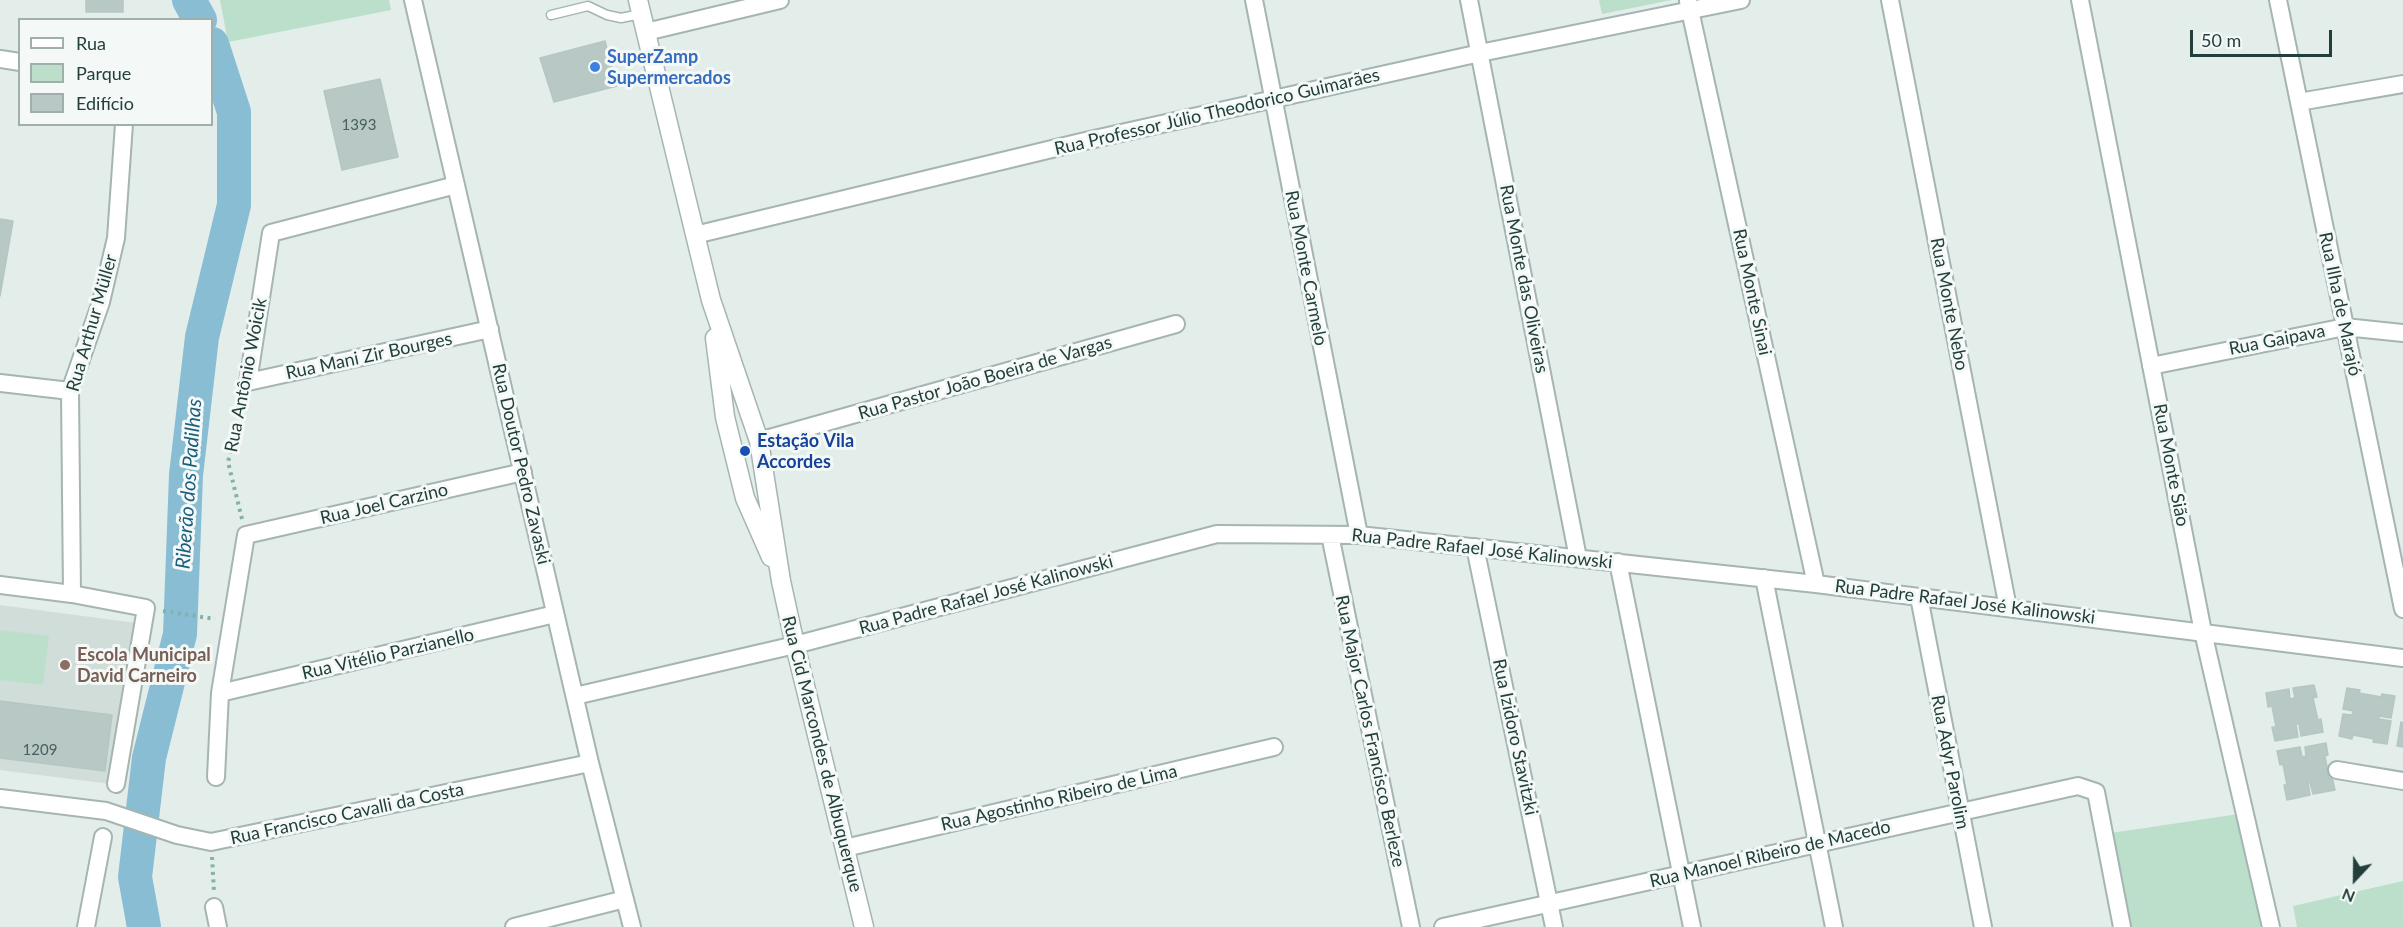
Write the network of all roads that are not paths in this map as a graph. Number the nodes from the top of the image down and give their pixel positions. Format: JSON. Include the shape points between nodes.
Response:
{"nodes":[{"id":1,"x":414,"y":0,"type":"edge"},
{"id":2,"x":780,"y":0,"type":"edge"},
{"id":3,"x":1254,"y":0,"type":"edge"},
{"id":4,"x":1469,"y":0,"type":"edge"},
{"id":5,"x":1741,"y":0,"type":"edge"},
{"id":6,"x":1890,"y":0,"type":"edge"},
{"id":7,"x":2080,"y":0,"type":"edge"},
{"id":8,"x":2278,"y":0,"type":"edge"},
{"id":9,"x":1689,"y":5,"type":"edge"},
{"id":10,"x":640,"y":7,"type":"edge"},
{"id":11,"x":551,"y":15,"type":"dead end"},
{"id":12,"x":646,"y":32,"type":"junction"},
{"id":13,"x":1480,"y":53,"type":"junction"},
{"id":14,"x":0,"y":59,"type":"edge"},
{"id":15,"x":18,"y":62,"type":"edge"},
{"id":16,"x":2403,"y":84,"type":"edge"},
{"id":17,"x":1273,"y":100,"type":"junction"},
{"id":18,"x":2299,"y":102,"type":"junction"},
{"id":19,"x":124,"y":126,"type":"edge"},
{"id":20,"x":456,"y":185,"type":"junction"},
{"id":21,"x":695,"y":235,"type":"junction"},
{"id":22,"x":711,"y":300,"type":"junction"},
{"id":23,"x":1176,"y":324,"type":"dead end"},
{"id":24,"x":2345,"y":327,"type":"junction"},
{"id":25,"x":490,"y":329,"type":"junction"},
{"id":26,"x":2403,"y":333,"type":"edge"},
{"id":27,"x":2151,"y":366,"type":"junction"},
{"id":28,"x":248,"y":382,"type":"joint"},
{"id":29,"x":0,"y":383,"type":"edge"},
{"id":30,"x":70,"y":392,"type":"junction"},
{"id":31,"x":759,"y":441,"type":"junction"},
{"id":32,"x":523,"y":472,"type":"junction"},
{"id":33,"x":1330,"y":535,"type":"junction"},
{"id":34,"x":1359,"y":535,"type":"junction"},
{"id":35,"x":1475,"y":547,"type":"junction"},
{"id":36,"x":1578,"y":558,"type":"junction"},
{"id":37,"x":1618,"y":562,"type":"junction"},
{"id":38,"x":1764,"y":578,"type":"junction"},
{"id":39,"x":781,"y":581,"type":"junction"},
{"id":40,"x":1816,"y":584,"type":"junction"},
{"id":41,"x":0,"y":585,"type":"edge"},
{"id":42,"x":72,"y":594,"type":"junction"},
{"id":43,"x":1919,"y":597,"type":"junction"},
{"id":44,"x":2008,"y":608,"type":"junction"},
{"id":45,"x":2403,"y":609,"type":"edge"},
{"id":46,"x":555,"y":614,"type":"junction"},
{"id":47,"x":2203,"y":632,"type":"junction"},
{"id":48,"x":795,"y":645,"type":"junction"},
{"id":49,"x":2403,"y":658,"type":"edge"},
{"id":50,"x":220,"y":693,"type":"junction"},
{"id":51,"x":575,"y":696,"type":"junction"},
{"id":52,"x":1274,"y":747,"type":"dead end"},
{"id":53,"x":590,"y":763,"type":"junction"},
{"id":54,"x":2337,"y":770,"type":"dead end"},
{"id":55,"x":216,"y":777,"type":"dead end"},
{"id":56,"x":2403,"y":781,"type":"edge"},
{"id":57,"x":116,"y":784,"type":"dead end"},
{"id":58,"x":0,"y":798,"type":"edge"},
{"id":59,"x":1959,"y":812,"type":"junction"},
{"id":60,"x":103,"y":837,"type":"dead end"},
{"id":61,"x":1817,"y":844,"type":"junction"},
{"id":62,"x":845,"y":848,"type":"junction"},
{"id":63,"x":1682,"y":874,"type":"junction"},
{"id":64,"x":625,"y":899,"type":"junction"},
{"id":65,"x":1550,"y":903,"type":"junction"},
{"id":66,"x":214,"y":907,"type":"road end"},
{"id":67,"x":86,"y":927,"type":"edge"},
{"id":68,"x":218,"y":927,"type":"edge"},
{"id":69,"x":514,"y":927,"type":"edge"},
{"id":70,"x":632,"y":927,"type":"edge"},
{"id":71,"x":864,"y":927,"type":"edge"},
{"id":72,"x":1411,"y":927,"type":"edge"},
{"id":73,"x":1443,"y":927,"type":"edge"},
{"id":74,"x":1554,"y":927,"type":"edge"},
{"id":75,"x":1692,"y":927,"type":"edge"},
{"id":76,"x":1834,"y":927,"type":"edge"},
{"id":77,"x":1983,"y":927,"type":"edge"},
{"id":78,"x":2122,"y":927,"type":"edge"},
{"id":79,"x":2271,"y":927,"type":"edge"}],
"edges":[{"from":1,"to":20,"type":"street","name":"Rua Doutor Pedro Zavaski"},
{"from":2,"to":12,"type":"street"},
{"from":3,"to":17,"type":"street","name":"Rua Monte Carmelo"},
{"from":4,"to":13,"type":"street","name":"Rua Monte das Oliveiras"},
{"from":5,"to":9,"type":"street","name":"Rua Professor Júlio Theodorico Guimarães"},
{"from":6,"to":44,"type":"street","name":"Rua Monte Nebo"},
{"from":7,"to":27,"type":"street","name":"Rua Monte Sião"},
{"from":8,"to":18,"type":"street","name":"Rua Ilha de Marajó"},
{"from":9,"to":13,"type":"street","name":"Rua Professor Júlio Theodorico Guimarães"},
{"from":9,"to":40,"type":"street","name":"Rua Monte Sinai"},
{"from":10,"to":11,"type":"lane","via":[[621,18],[588,6]]},
{"from":10,"to":12,"type":"street","name":"Rua Cid Marcondes de Albuquerque"},
{"from":12,"to":21,"type":"street","name":"Rua Cid Marcondes de Albuquerque"},
{"from":13,"to":17,"type":"street","name":"Rua Professor Júlio Theodorico Guimarães"},
{"from":13,"to":36,"type":"street","name":"Rua Monte das Oliveiras"},
{"from":14,"to":15,"type":"street"},
{"from":16,"to":18,"type":"street"},
{"from":17,"to":21,"type":"street","name":"Rua Professor Júlio Theodorico Guimarães"},
{"from":17,"to":34,"type":"street","name":"Rua Monte Carmelo"},
{"from":18,"to":24,"type":"street","name":"Rua Ilha de Marajó"},
{"from":19,"to":30,"type":"street","name":"Rua Arthur Müller","via":[[116,238],[101,302]]},
{"from":20,"to":25,"type":"street","name":"Rua Doutor Pedro Zavaski"},
{"from":20,"to":28,"type":"street","name":"Rua Antônio Woicik","via":[[271,233]]},
{"from":21,"to":22,"type":"street","name":"Rua Cid Marcondes de Albuquerque"},
{"from":22,"to":31,"type":"street","name":"Rua Cid Marcondes de Albuquerque"},
{"from":22,"to":39,"type":"street","name":"Rua Cid Marcondes de Albuquerque","via":[[725,417],[745,498]]},
{"from":23,"to":31,"type":"street","name":"Rua Pastor João Boeira de Vargas"},
{"from":24,"to":26,"type":"street","name":"Rua Gaipava"},
{"from":24,"to":27,"type":"street","name":"Rua Gaipava"},
{"from":24,"to":45,"type":"street","name":"Rua Ilha de Marajó"},
{"from":25,"to":28,"type":"street","name":"Rua Mani Zir Bourges"},
{"from":25,"to":32,"type":"street","name":"Rua Doutor Pedro Zavaski"},
{"from":27,"to":47,"type":"street","name":"Rua Monte Sião"},
{"from":29,"to":30,"type":"street"},
{"from":30,"to":42,"type":"street","name":"Rua Arthur Müller"},
{"from":31,"to":39,"type":"street","name":"Rua Cid Marcondes de Albuquerque"},
{"from":32,"to":46,"type":"street","name":"Rua Doutor Pedro Zavaski"},
{"from":32,"to":50,"type":"street","name":"Rua Joel Carzino","via":[[246,535]]},
{"from":33,"to":34,"type":"street","name":"Rua Padre Rafael José Kalinowski"},
{"from":33,"to":48,"type":"street","name":"Rua Padre Rafael José Kalinowski","via":[[1217,534]]},
{"from":33,"to":72,"type":"street","name":"Rua Major Carlos Francisco Berleze"},
{"from":34,"to":35,"type":"street","name":"Rua Padre Rafael José Kalinowski"},
{"from":35,"to":36,"type":"street","name":"Rua Padre Rafael José Kalinowski"},
{"from":35,"to":65,"type":"street","name":"Rua Izidoro Stavitzki"},
{"from":36,"to":37,"type":"street","name":"Rua Padre Rafael José Kalinowski"},
{"from":37,"to":38,"type":"street","name":"Rua Padre Rafael José Kalinowski"},
{"from":37,"to":63,"type":"street"},
{"from":38,"to":40,"type":"street","name":"Rua Padre Rafael José Kalinowski"},
{"from":38,"to":61,"type":"street"},
{"from":39,"to":48,"type":"street","name":"Rua Cid Marcondes de Albuquerque"},
{"from":40,"to":43,"type":"street","name":"Rua Padre Rafael José Kalinowski"},
{"from":41,"to":42,"type":"street"},
{"from":42,"to":57,"type":"street","via":[[152,610]]},
{"from":43,"to":44,"type":"street","name":"Rua Padre Rafael José Kalinowski"},
{"from":43,"to":59,"type":"street","name":"Rua Adyr Parolim"},
{"from":44,"to":47,"type":"street","name":"Rua Padre Rafael José Kalinowski"},
{"from":46,"to":50,"type":"street","name":"Rua Vitélio Parzianello"},
{"from":46,"to":51,"type":"street","name":"Rua Doutor Pedro Zavaski"},
{"from":47,"to":49,"type":"street","name":"Rua Padre Rafael José Kalinowski"},
{"from":47,"to":79,"type":"street","name":"Rua Monte Sião"},
{"from":48,"to":51,"type":"street","name":"Rua Padre Rafael José Kalinowski"},
{"from":48,"to":62,"type":"street","name":"Rua Cid Marcondes de Albuquerque"},
{"from":50,"to":55,"type":"street"},
{"from":51,"to":53,"type":"street","name":"Rua Doutor Pedro Zavaski"},
{"from":52,"to":62,"type":"street","name":"Rua Agostinho Ribeiro de Lima"},
{"from":53,"to":58,"type":"street","name":"Rua Francisco Cavalli da Costa","via":[[211,842],[110,813]]},
{"from":53,"to":64,"type":"street","name":"Rua Doutor Pedro Zavaski"},
{"from":54,"to":56,"type":"street"},
{"from":59,"to":61,"type":"street","name":"Rua Manoel Ribeiro de Macedo"},
{"from":59,"to":77,"type":"street","name":"Rua Adyr Parolim"},
{"from":59,"to":78,"type":"street","name":"Rua Manoel Ribeiro de Macedo","via":[[2078,786],[2096,792]]},
{"from":60,"to":67,"type":"street"},
{"from":61,"to":63,"type":"street","name":"Rua Manoel Ribeiro de Macedo"},
{"from":61,"to":76,"type":"street"},
{"from":62,"to":71,"type":"street","name":"Rua Cid Marcondes de Albuquerque"},
{"from":63,"to":65,"type":"street","name":"Rua Manoel Ribeiro de Macedo"},
{"from":63,"to":75,"type":"street"},
{"from":64,"to":69,"type":"street"},
{"from":64,"to":70,"type":"street","name":"Rua Doutor Pedro Zavaski"},
{"from":65,"to":73,"type":"street","name":"Rua Manoel Ribeiro de Macedo"},
{"from":65,"to":74,"type":"street","name":"Rua Izidoro Stavitzki"},
{"from":66,"to":68,"type":"street"}]}
